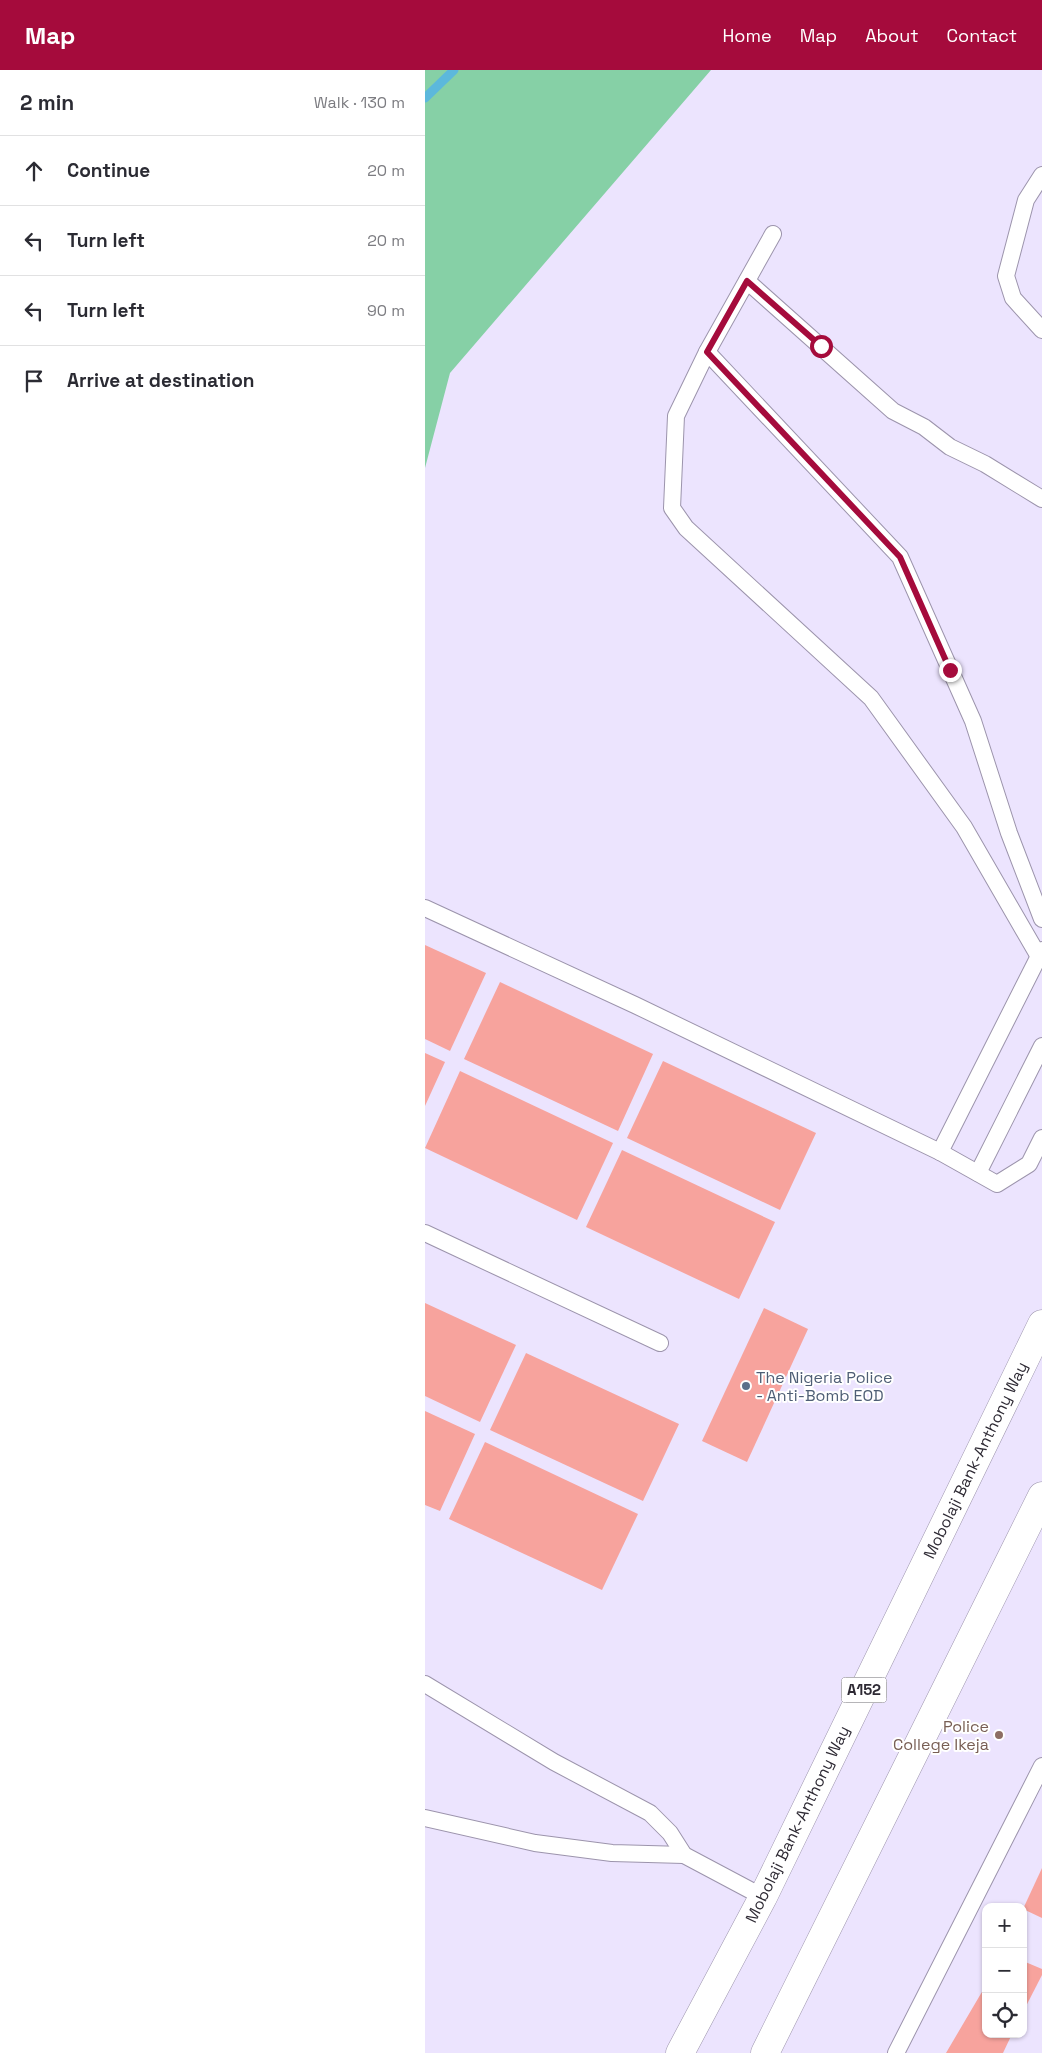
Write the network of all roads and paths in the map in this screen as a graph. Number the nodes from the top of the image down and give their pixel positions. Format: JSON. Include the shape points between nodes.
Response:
{"nodes":[{"id":1,"x":1042,"y":174,"type":"edge"},
{"id":2,"x":773,"y":234,"type":"dead end"},
{"id":3,"x":747,"y":281,"type":"junction"},
{"id":4,"x":1042,"y":330,"type":"edge"},
{"id":5,"x":707,"y":352,"type":"junction"},
{"id":6,"x":1042,"y":499,"type":"edge"},
{"id":7,"x":425,"y":908,"type":"edge"},
{"id":8,"x":1042,"y":919,"type":"edge"},
{"id":9,"x":1040,"y":952,"type":"edge"},
{"id":10,"x":1042,"y":1046,"type":"edge"},
{"id":11,"x":1042,"y":1138,"type":"edge"},
{"id":12,"x":940,"y":1152,"type":"junction"},
{"id":13,"x":978,"y":1174,"type":"junction"},
{"id":14,"x":425,"y":1233,"type":"edge"},
{"id":15,"x":1042,"y":1324,"type":"edge"},
{"id":16,"x":660,"y":1343,"type":"dead end"},
{"id":17,"x":1042,"y":1496,"type":"edge"},
{"id":18,"x":425,"y":1684,"type":"edge"},
{"id":19,"x":1042,"y":1766,"type":"edge"},
{"id":20,"x":425,"y":1818,"type":"edge"},
{"id":21,"x":684,"y":1855,"type":"junction"},
{"id":22,"x":763,"y":1897,"type":"junction"},
{"id":23,"x":680,"y":2053,"type":"edge"},
{"id":24,"x":765,"y":2053,"type":"edge"},
{"id":25,"x":896,"y":2053,"type":"edge"}],
"edges":[{"from":1,"to":4,"type":"lane","via":[[1026,200],[1006,276],[1013,298]]},
{"from":2,"to":3,"type":"lane"},
{"from":3,"to":5,"type":"lane"},
{"from":3,"to":6,"type":"lane","via":[[893,411]]},
{"from":5,"to":8,"type":"lane","via":[[900,557],[973,721],[1009,834]]},
{"from":5,"to":9,"type":"lane","via":[[676,416],[672,508],[686,528],[871,698],[964,827]]},
{"from":7,"to":12,"type":"lane"},
{"from":9,"to":12,"type":"lane"},
{"from":10,"to":13,"type":"lane"},
{"from":11,"to":13,"type":"lane","via":[[1029,1164],[997,1184]]},
{"from":12,"to":13,"type":"lane"},
{"from":14,"to":16,"type":"lane"},
{"from":15,"to":22,"type":"main road","name":"Mobolaji Bank-Anthony Way","number":"A152"},
{"from":17,"to":24,"type":"main road"},
{"from":18,"to":21,"type":"lane","via":[[554,1762],[650,1813],[670,1833]]},
{"from":19,"to":25,"type":"lane"},
{"from":20,"to":21,"type":"lane","via":[[535,1843],[612,1853]]},
{"from":21,"to":22,"type":"lane"},
{"from":22,"to":23,"type":"main road","name":"Mobolaji Bank-Anthony Way","number":"A152"}]}
